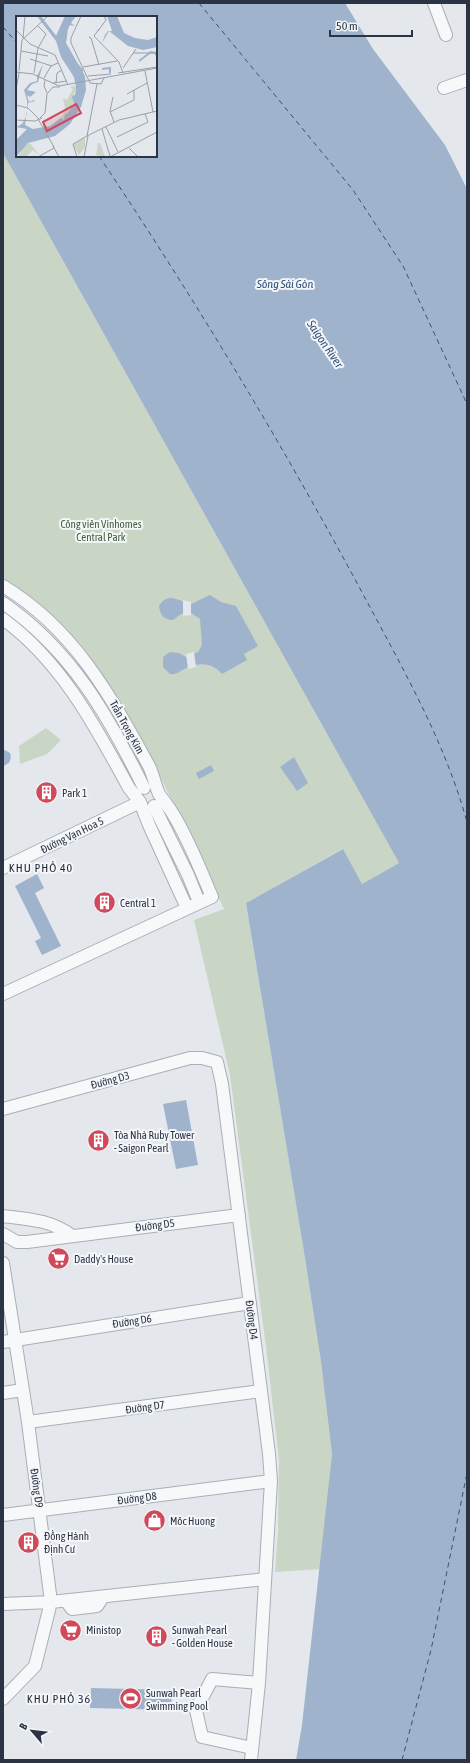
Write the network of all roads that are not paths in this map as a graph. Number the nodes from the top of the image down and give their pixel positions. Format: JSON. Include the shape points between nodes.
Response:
{"nodes":[{"id":1,"x":434,"y":3,"type":"edge"},
{"id":2,"x":446,"y":36,"type":"dead end"},
{"id":3,"x":467,"y":80,"type":"edge"},
{"id":4,"x":444,"y":88,"type":"dead end"},
{"id":5,"x":3,"y":586,"type":"edge"},
{"id":6,"x":3,"y":603,"type":"edge"},
{"id":7,"x":3,"y":619,"type":"edge"},
{"id":8,"x":144,"y":788,"type":"junction"},
{"id":9,"x":158,"y":792,"type":"junction"},
{"id":10,"x":140,"y":802,"type":"junction"},
{"id":11,"x":154,"y":806,"type":"junction"},
{"id":12,"x":3,"y":868,"type":"edge"},
{"id":13,"x":200,"y":902,"type":"junction"},
{"id":14,"x":187,"y":908,"type":"junction"},
{"id":15,"x":3,"y":994,"type":"edge"},
{"id":16,"x":217,"y":1062,"type":"joint"},
{"id":17,"x":3,"y":1109,"type":"edge"},
{"id":18,"x":239,"y":1215,"type":"junction"},
{"id":19,"x":3,"y":1216,"type":"edge"},
{"id":20,"x":3,"y":1234,"type":"edge"},
{"id":21,"x":72,"y":1236,"type":"junction"},
{"id":22,"x":3,"y":1263,"type":"edge"},
{"id":23,"x":250,"y":1303,"type":"junction"},
{"id":24,"x":9,"y":1341,"type":"edge"},
{"id":25,"x":23,"y":1390,"type":"junction"},
{"id":26,"x":261,"y":1391,"type":"junction"},
{"id":27,"x":3,"y":1393,"type":"edge"},
{"id":28,"x":28,"y":1422,"type":"junction"},
{"id":29,"x":271,"y":1481,"type":"junction"},
{"id":30,"x":40,"y":1509,"type":"junction"},
{"id":31,"x":3,"y":1515,"type":"edge"},
{"id":32,"x":265,"y":1579,"type":"junction"},
{"id":33,"x":51,"y":1602,"type":"junction"},
{"id":34,"x":3,"y":1604,"type":"edge"},
{"id":35,"x":259,"y":1683,"type":"junction"},
{"id":36,"x":3,"y":1699,"type":"edge"},
{"id":37,"x":251,"y":1754,"type":"edge"}],
"edges":[{"from":1,"to":2,"type":"street"},
{"from":3,"to":4,"type":"street"},
{"from":5,"to":9,"type":"street","name":"Trần Trọng Kim","via":[[36,609],[89,665],[107,690],[135,740],[154,776]]},
{"from":6,"to":8,"type":"street","name":"Trần Trọng Kim","via":[[42,634],[76,670],[102,711]]},
{"from":7,"to":10,"type":"street","via":[[60,673],[77,696],[129,788]]},
{"from":8,"to":9,"type":"street","via":[[154,788]]},
{"from":8,"to":10,"type":"street","via":[[140,793]]},
{"from":9,"to":11,"type":"street","via":[[158,802]]},
{"from":9,"to":13,"type":"street","name":"Trần Trọng Kim","via":[[186,838],[212,897]]},
{"from":10,"to":11,"type":"street","via":[[147,807]]},
{"from":10,"to":12,"type":"street","name":"Đường Vạn Hoa 5"},
{"from":10,"to":14,"type":"street"},
{"from":11,"to":13,"type":"street"},
{"from":13,"to":14,"type":"street"},
{"from":14,"to":15,"type":"street"},
{"from":16,"to":17,"type":"street","name":"Đường D3","via":[[190,1058]]},
{"from":16,"to":18,"type":"street","name":"Đường D4"},
{"from":18,"to":21,"type":"street","name":"Đường D5"},
{"from":18,"to":23,"type":"street","name":"Đường D4"},
{"from":19,"to":21,"type":"street","via":[[54,1225]]},
{"from":20,"to":21,"type":"street","name":"Đường D5","via":[[17,1242]]},
{"from":22,"to":24,"type":"street","name":"Đường D9"},
{"from":23,"to":24,"type":"street","name":"Đường D6"},
{"from":23,"to":26,"type":"street","name":"Đường D4"},
{"from":24,"to":25,"type":"street","name":"Đường D9"},
{"from":25,"to":27,"type":"street"},
{"from":25,"to":28,"type":"street","name":"Đường D9"},
{"from":26,"to":28,"type":"street","name":"Đường D7"},
{"from":26,"to":29,"type":"street","name":"Đường D4"},
{"from":28,"to":30,"type":"street","name":"Đường D9"},
{"from":29,"to":30,"type":"street","name":"Đường D8"},
{"from":29,"to":32,"type":"street","name":"Đường D4"},
{"from":30,"to":31,"type":"street","name":"Đường D8"},
{"from":30,"to":33,"type":"street","name":"Đường D9"},
{"from":32,"to":33,"type":"street"},
{"from":32,"to":35,"type":"street","name":"Đường D4"},
{"from":33,"to":34,"type":"street"},
{"from":33,"to":36,"type":"street","name":"Đường D9","via":[[35,1666]]},
{"from":35,"to":37,"type":"street","name":"Đường D4"},
{"from":35,"to":37,"type":"street","via":[[212,1679],[196,1710],[202,1737]]}]}
